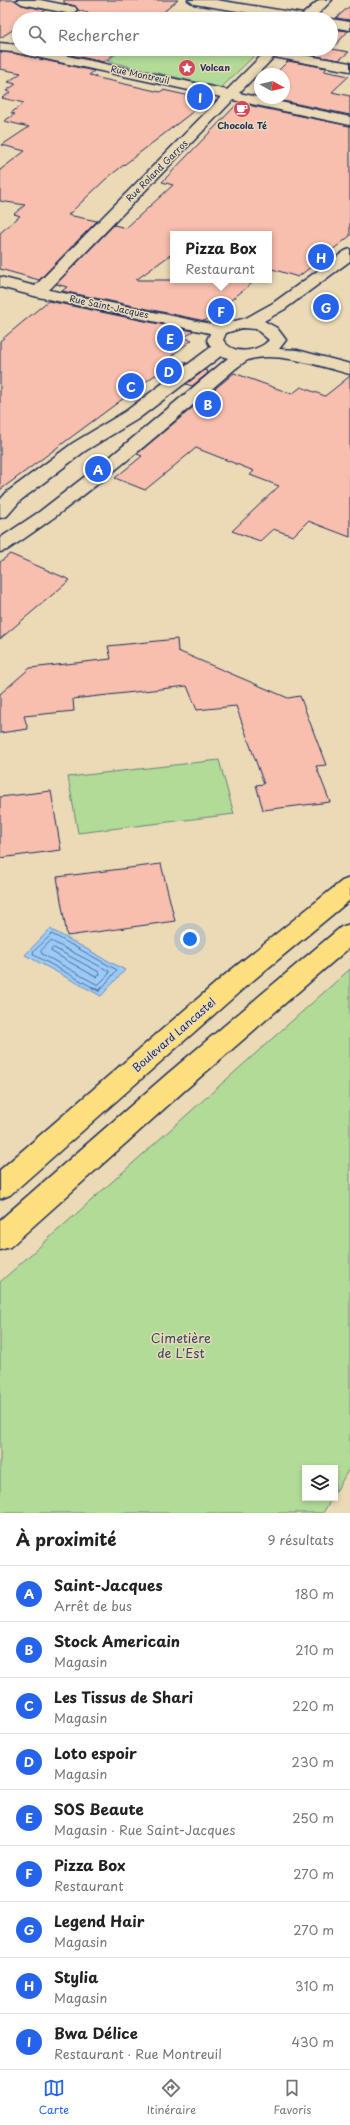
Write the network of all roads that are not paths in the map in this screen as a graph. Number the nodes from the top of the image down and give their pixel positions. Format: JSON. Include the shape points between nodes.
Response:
{"nodes":[{"id":1,"x":22,"y":0,"type":"edge"},
{"id":2,"x":194,"y":0,"type":"edge"},
{"id":3,"x":326,"y":0,"type":"edge"},
{"id":4,"x":68,"y":12,"type":"edge"},
{"id":5,"x":265,"y":12,"type":"edge"},
{"id":6,"x":314,"y":12,"type":"edge"},
{"id":7,"x":338,"y":24,"type":"edge"},
{"id":8,"x":350,"y":26,"type":"edge"},
{"id":9,"x":11,"y":46,"type":"edge"},
{"id":10,"x":0,"y":56,"type":"edge"},
{"id":11,"x":55,"y":56,"type":"edge"},
{"id":12,"x":269,"y":56,"type":"edge"},
{"id":13,"x":298,"y":56,"type":"edge"},
{"id":14,"x":350,"y":67,"type":"edge"},
{"id":15,"x":228,"y":95,"type":"junction"},
{"id":16,"x":350,"y":121,"type":"edge"},
{"id":17,"x":350,"y":254,"type":"edge"},
{"id":18,"x":350,"y":270,"type":"edge"},
{"id":19,"x":0,"y":282,"type":"edge"},
{"id":20,"x":38,"y":292,"type":"junction"},
{"id":21,"x":249,"y":323,"type":"junction"},
{"id":22,"x":281,"y":328,"type":"junction"},
{"id":23,"x":219,"y":330,"type":"junction"},
{"id":24,"x":220,"y":348,"type":"junction"},
{"id":25,"x":253,"y":354,"type":"junction"},
{"id":26,"x":350,"y":368,"type":"edge"},
{"id":27,"x":0,"y":512,"type":"edge"},
{"id":28,"x":0,"y":546,"type":"edge"},
{"id":29,"x":350,"y":887,"type":"edge"},
{"id":30,"x":350,"y":933,"type":"edge"},
{"id":31,"x":0,"y":1187,"type":"edge"},
{"id":32,"x":0,"y":1238,"type":"edge"}],
"edges":[{"from":1,"to":4,"type":"street","via":[[75,7]]},
{"from":2,"to":5,"type":"street"},
{"from":3,"to":6,"type":"street"},
{"from":7,"to":8,"type":"street"},
{"from":9,"to":10,"type":"street"},
{"from":11,"to":15,"type":"street","name":"Rue Montreuil"},
{"from":12,"to":15,"type":"street","name":"Rue Roland Garros"},
{"from":13,"to":14,"type":"street"},
{"from":15,"to":16,"type":"street","name":"Rue Montreuil"},
{"from":15,"to":20,"type":"street","name":"Rue Roland Garros","via":[[225,102]]},
{"from":17,"to":21,"type":"street","via":[[279,306]]},
{"from":18,"to":22,"type":"street"},
{"from":19,"to":20,"type":"street","name":"Rue Saint-Jacques"},
{"from":20,"to":23,"type":"street","name":"Rue Saint-Jacques"},
{"from":21,"to":22,"type":"street"},
{"from":21,"to":23,"type":"street","via":[[231,325]]},
{"from":22,"to":25,"type":"street","via":[[274,346]]},
{"from":22,"to":26,"type":"street"},
{"from":23,"to":24,"type":"street","via":[[215,340]]},
{"from":24,"to":25,"type":"street","via":[[230,353]]},
{"from":24,"to":27,"type":"street","via":[[132,415],[79,447],[14,496]]},
{"from":25,"to":26,"type":"street","via":[[297,355]]},
{"from":25,"to":28,"type":"street","via":[[229,365],[93,480],[46,516]]},
{"from":29,"to":31,"type":"main road","name":"Boulevard Lancastel","via":[[236,981]]},
{"from":30,"to":32,"type":"main road"}]}
